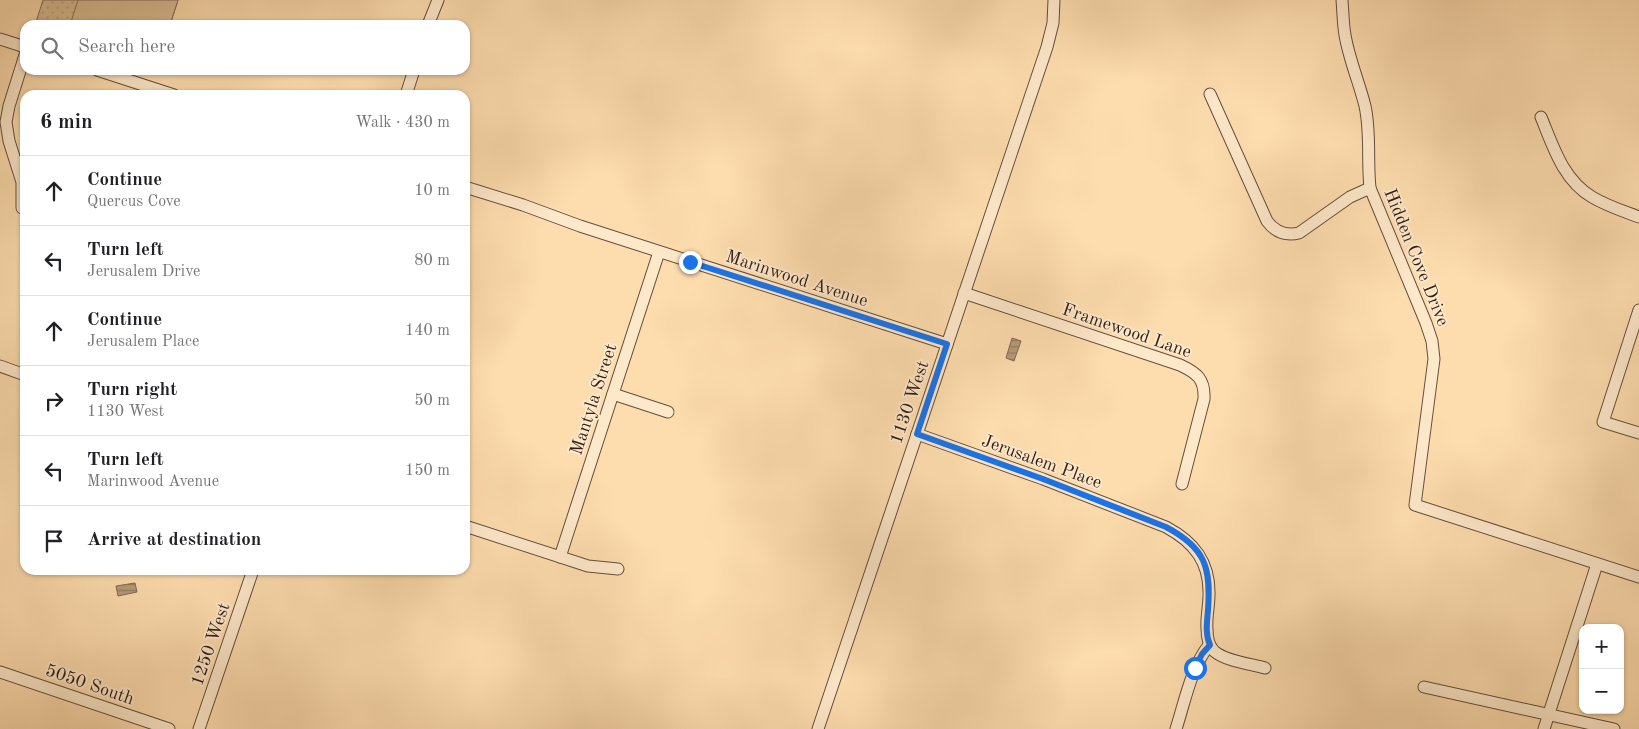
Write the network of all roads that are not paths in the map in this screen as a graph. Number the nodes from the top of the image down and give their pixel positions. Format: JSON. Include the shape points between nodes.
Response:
{"nodes":[{"id":1,"x":438,"y":0,"type":"edge"},
{"id":2,"x":1054,"y":0,"type":"edge"},
{"id":3,"x":1342,"y":0,"type":"edge"},
{"id":4,"x":430,"y":20,"type":"edge"},
{"id":5,"x":0,"y":38,"type":"edge"},
{"id":6,"x":20,"y":45,"type":"edge"},
{"id":7,"x":20,"y":71,"type":"edge"},
{"id":8,"x":112,"y":75,"type":"edge"},
{"id":9,"x":412,"y":75,"type":"edge"},
{"id":10,"x":159,"y":90,"type":"edge"},
{"id":11,"x":408,"y":90,"type":"edge"},
{"id":12,"x":1210,"y":94,"type":"dead end"},
{"id":13,"x":1540,"y":117,"type":"dead end"},
{"id":14,"x":20,"y":176,"type":"edge"},
{"id":15,"x":1370,"y":188,"type":"junction"},
{"id":16,"x":470,"y":189,"type":"edge"},
{"id":17,"x":1639,"y":217,"type":"edge"},
{"id":18,"x":659,"y":252,"type":"junction"},
{"id":19,"x":964,"y":293,"type":"junction"},
{"id":20,"x":1639,"y":310,"type":"edge"},
{"id":21,"x":947,"y":344,"type":"junction"},
{"id":22,"x":0,"y":366,"type":"edge"},
{"id":23,"x":20,"y":372,"type":"edge"},
{"id":24,"x":613,"y":394,"type":"junction"},
{"id":25,"x":668,"y":412,"type":"dead end"},
{"id":26,"x":1639,"y":433,"type":"edge"},
{"id":27,"x":917,"y":434,"type":"junction"},
{"id":28,"x":1182,"y":484,"type":"dead end"},
{"id":29,"x":470,"y":528,"type":"edge"},
{"id":30,"x":560,"y":557,"type":"junction"},
{"id":31,"x":1598,"y":564,"type":"junction"},
{"id":32,"x":618,"y":569,"type":"dead end"},
{"id":33,"x":251,"y":575,"type":"edge"},
{"id":34,"x":1639,"y":577,"type":"edge"},
{"id":35,"x":1210,"y":645,"type":"junction"},
{"id":36,"x":1265,"y":668,"type":"dead end"},
{"id":37,"x":0,"y":672,"type":"edge"},
{"id":38,"x":1424,"y":686,"type":"dead end"},
{"id":39,"x":1549,"y":714,"type":"junction"},
{"id":40,"x":169,"y":729,"type":"edge"},
{"id":41,"x":199,"y":729,"type":"edge"},
{"id":42,"x":818,"y":729,"type":"edge"},
{"id":43,"x":1176,"y":729,"type":"edge"},
{"id":44,"x":1544,"y":729,"type":"edge"},
{"id":45,"x":1614,"y":729,"type":"edge"}],
"edges":[{"from":1,"to":4,"type":"street"},
{"from":2,"to":19,"type":"street","name":"1130 West","via":[[1049,40]]},
{"from":3,"to":15,"type":"street","name":"Hidden Cove Drive","via":[[1345,35],[1368,128]]},
{"from":5,"to":6,"type":"street"},
{"from":7,"to":14,"type":"street","via":[[6,122]]},
{"from":8,"to":10,"type":"street"},
{"from":9,"to":11,"type":"street"},
{"from":12,"to":15,"type":"street","via":[[1267,221],[1274,229],[1286,234],[1300,233],[1350,197]]},
{"from":13,"to":17,"type":"street","via":[[1566,172],[1579,188],[1591,197]]},
{"from":15,"to":31,"type":"street","name":"Hidden Cove Drive","via":[[1432,341],[1434,359],[1415,505]]},
{"from":16,"to":18,"type":"street","name":"Marinwood Avenue"},
{"from":18,"to":21,"type":"street","name":"Marinwood Avenue"},
{"from":18,"to":24,"type":"street","name":"Mantyla Street"},
{"from":19,"to":21,"type":"street","name":"1130 West"},
{"from":19,"to":28,"type":"street","name":"Framewood Lane","via":[[1180,365],[1199,377],[1205,391],[1204,399]]},
{"from":20,"to":26,"type":"street","via":[[1603,422]]},
{"from":21,"to":27,"type":"street","name":"1130 West"},
{"from":22,"to":23,"type":"street"},
{"from":24,"to":25,"type":"street"},
{"from":24,"to":30,"type":"street","name":"Mantyla Street"},
{"from":27,"to":35,"type":"street","name":"Jerusalem Place","via":[[1043,479],[1154,522],[1181,536],[1205,564],[1209,583],[1206,625]]},
{"from":27,"to":42,"type":"street","name":"1130 West"},
{"from":29,"to":30,"type":"street"},
{"from":30,"to":32,"type":"street","via":[[594,568]]},
{"from":31,"to":34,"type":"street","name":"Hidden Cove Drive"},
{"from":31,"to":39,"type":"street"},
{"from":33,"to":41,"type":"street","name":"1250 West"},
{"from":35,"to":36,"type":"street","via":[[1225,657]]},
{"from":35,"to":43,"type":"street","via":[[1195,668]]},
{"from":37,"to":40,"type":"street","name":"5050 South"},
{"from":38,"to":39,"type":"street"},
{"from":39,"to":44,"type":"street"},
{"from":39,"to":45,"type":"street"}]}
